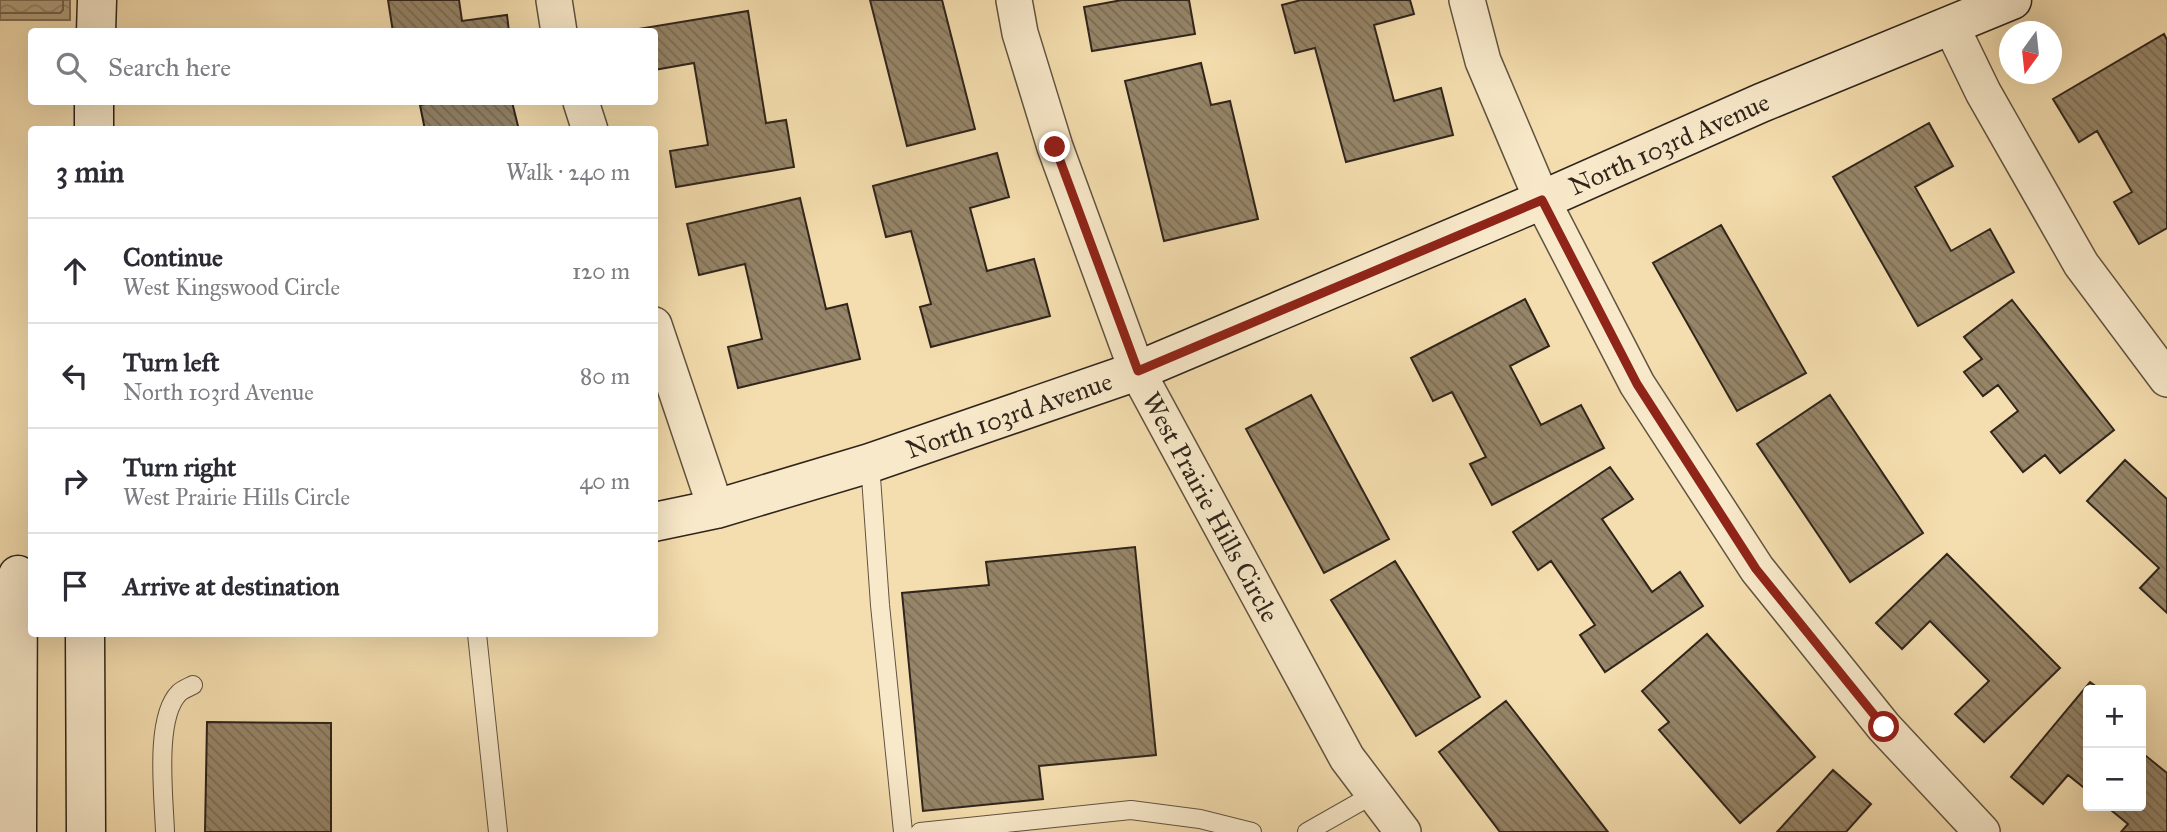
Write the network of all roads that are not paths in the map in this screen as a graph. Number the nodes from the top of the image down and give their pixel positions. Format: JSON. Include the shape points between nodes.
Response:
{"nodes":[{"id":1,"x":97,"y":0,"type":"edge"},
{"id":2,"x":554,"y":0,"type":"edge"},
{"id":3,"x":1014,"y":0,"type":"edge"},
{"id":4,"x":1467,"y":0,"type":"edge"},
{"id":5,"x":2012,"y":0,"type":"edge"},
{"id":6,"x":1951,"y":26,"type":"junction"},
{"id":7,"x":96,"y":28,"type":"edge"},
{"id":8,"x":558,"y":28,"type":"edge"},
{"id":9,"x":94,"y":105,"type":"edge"},
{"id":10,"x":582,"y":105,"type":"edge"},
{"id":11,"x":94,"y":126,"type":"edge"},
{"id":12,"x":589,"y":126,"type":"edge"},
{"id":13,"x":1542,"y":200,"type":"junction"},
{"id":14,"x":658,"y":337,"type":"edge"},
{"id":15,"x":1138,"y":371,"type":"junction"},
{"id":16,"x":2167,"y":379,"type":"edge"},
{"id":17,"x":870,"y":463,"type":"junction"},
{"id":18,"x":716,"y":509,"type":"junction"},
{"id":19,"x":658,"y":521,"type":"edge"},
{"id":20,"x":16,"y":575,"type":"edge"},
{"id":21,"x":85,"y":637,"type":"edge"},
{"id":22,"x":477,"y":637,"type":"edge"},
{"id":23,"x":193,"y":685,"type":"dead end"},
{"id":24,"x":1374,"y":794,"type":"junction"},
{"id":25,"x":17,"y":832,"type":"edge"},
{"id":26,"x":86,"y":832,"type":"edge"},
{"id":27,"x":165,"y":832,"type":"edge"},
{"id":28,"x":498,"y":832,"type":"edge"},
{"id":29,"x":902,"y":832,"type":"edge"},
{"id":30,"x":920,"y":832,"type":"edge"},
{"id":31,"x":1252,"y":832,"type":"edge"},
{"id":32,"x":1307,"y":832,"type":"edge"},
{"id":33,"x":1403,"y":832,"type":"edge"},
{"id":34,"x":1982,"y":832,"type":"edge"}],
"edges":[{"from":1,"to":7,"type":"street"},
{"from":2,"to":8,"type":"street"},
{"from":3,"to":15,"type":"street","name":"West Prairie Hills Circle","via":[[1055,147]]},
{"from":4,"to":13,"type":"street","via":[[1483,61]]},
{"from":5,"to":6,"type":"street","name":"North 103rd Avenue"},
{"from":6,"to":13,"type":"street","name":"North 103rd Avenue","via":[[1761,103]]},
{"from":6,"to":16,"type":"street","via":[[1983,92],[2081,264]]},
{"from":9,"to":11,"type":"street"},
{"from":10,"to":12,"type":"street"},
{"from":13,"to":15,"type":"street","name":"North 103rd Avenue"},
{"from":13,"to":34,"type":"street","via":[[1637,384],[1756,569],[1884,727]]},
{"from":14,"to":18,"type":"street"},
{"from":15,"to":17,"type":"street","name":"North 103rd Avenue"},
{"from":15,"to":24,"type":"street","name":"West Prairie Hills Circle","via":[[1347,758]]},
{"from":17,"to":18,"type":"street","name":"North 103rd Avenue"},
{"from":17,"to":29,"type":"lane"},
{"from":18,"to":19,"type":"street","name":"North 103rd Avenue"},
{"from":20,"to":25,"type":"street"},
{"from":21,"to":26,"type":"street"},
{"from":22,"to":28,"type":"lane"},
{"from":23,"to":27,"type":"lane","via":[[179,692],[162,738]]},
{"from":24,"to":32,"type":"lane"},
{"from":24,"to":33,"type":"street","name":"West Prairie Hills Circle"},
{"from":30,"to":31,"type":"lane","via":[[1131,810]]}]}
